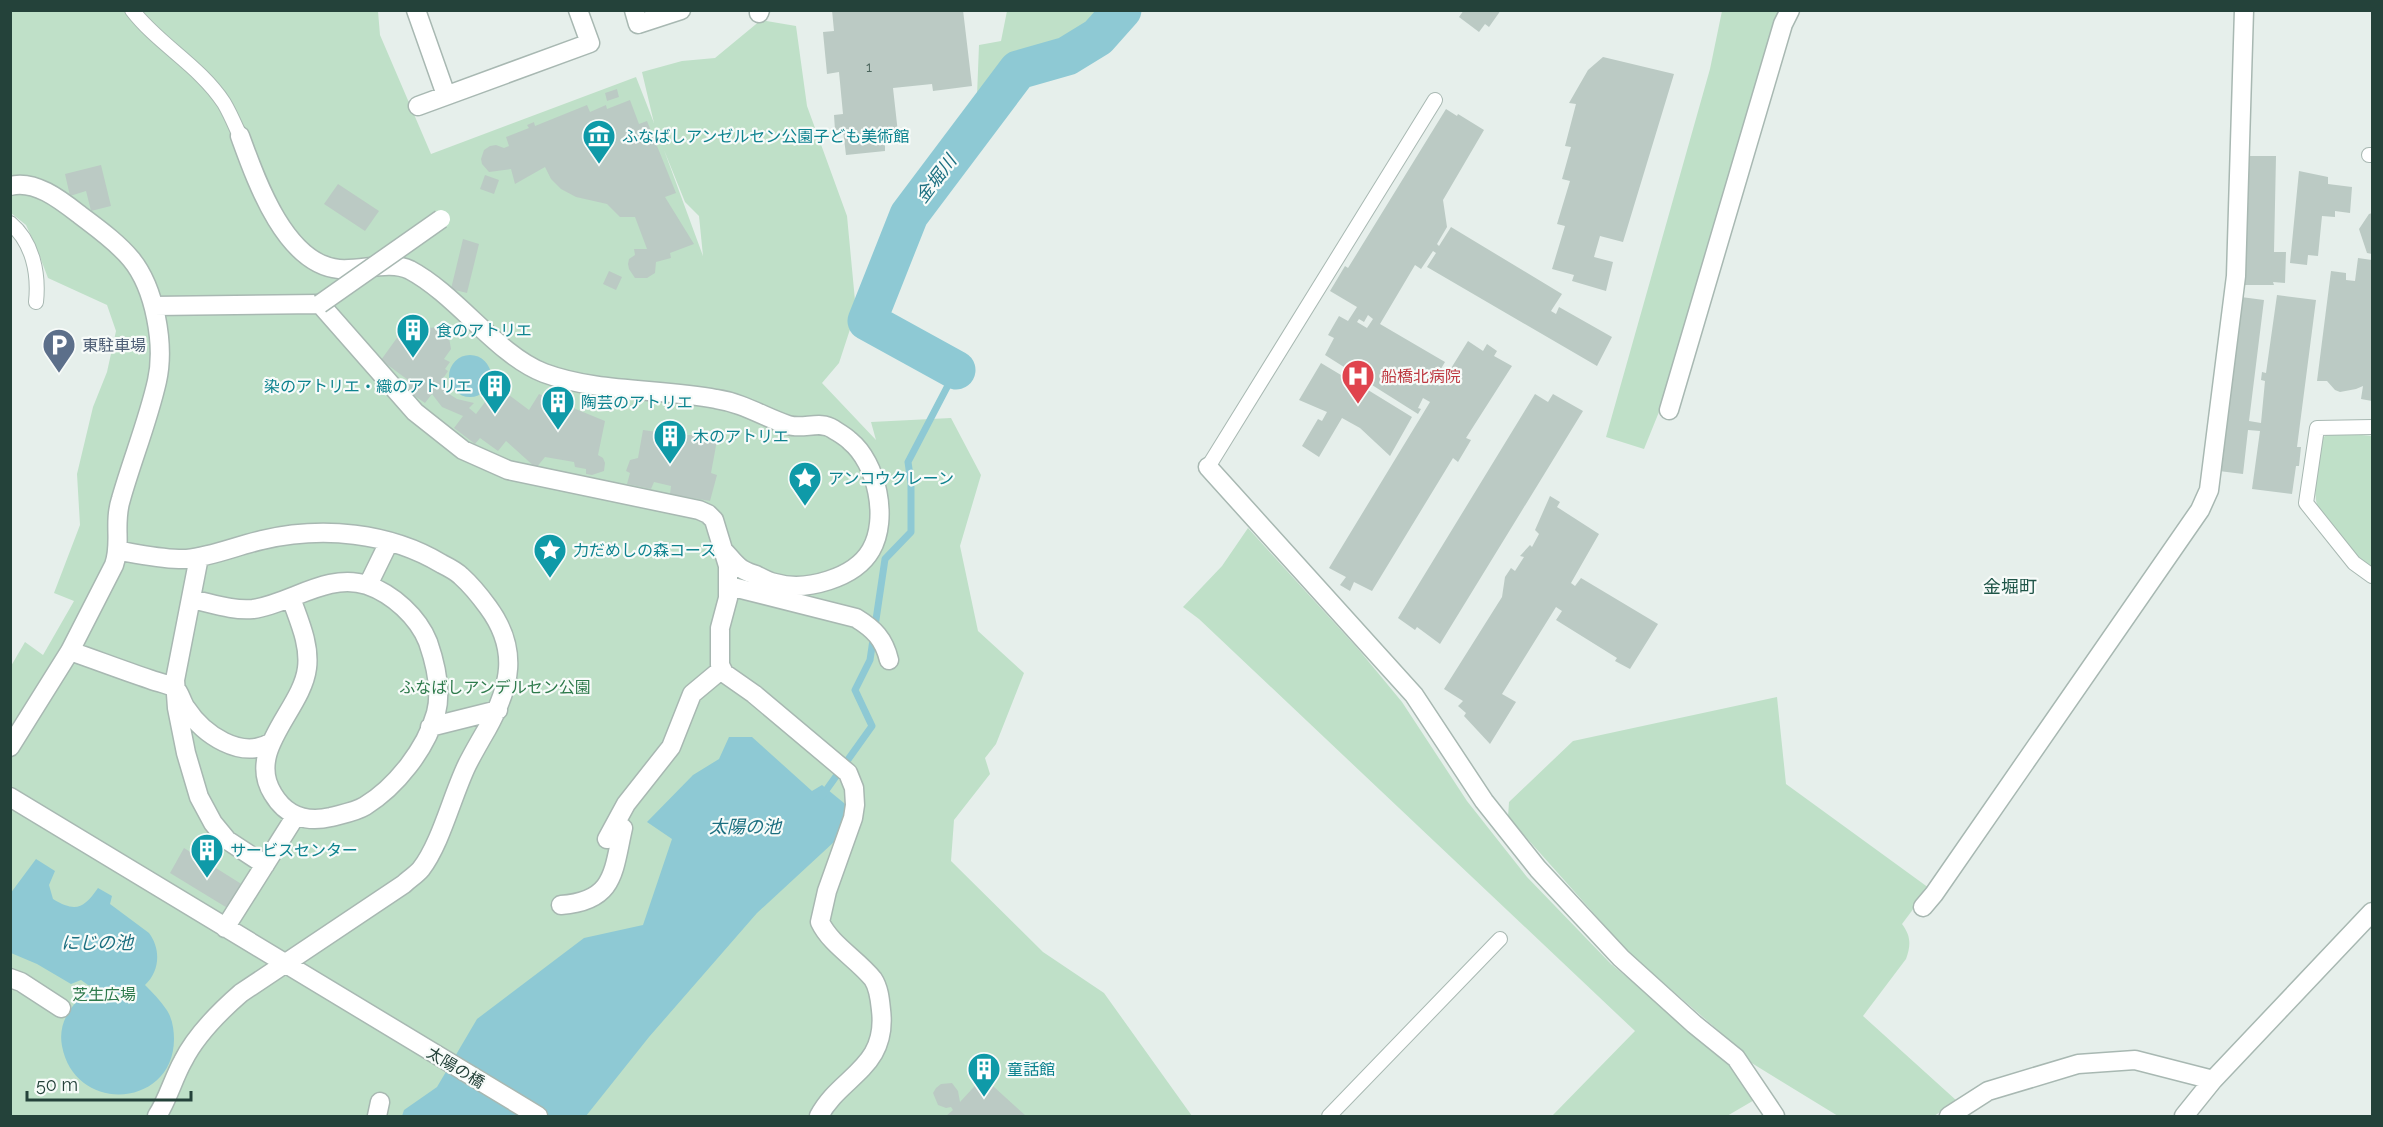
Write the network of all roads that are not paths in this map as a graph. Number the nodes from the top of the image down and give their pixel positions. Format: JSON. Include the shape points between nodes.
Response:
{"nodes":[{"id":1,"x":132,"y":10,"type":"edge"},
{"id":2,"x":416,"y":10,"type":"edge"},
{"id":3,"x":578,"y":10,"type":"edge"},
{"id":4,"x":634,"y":10,"type":"edge"},
{"id":5,"x":681,"y":10,"type":"edge"},
{"id":6,"x":1790,"y":10,"type":"edge"},
{"id":7,"x":2244,"y":10,"type":"edge"},
{"id":8,"x":446,"y":96,"type":"junction"},
{"id":9,"x":1435,"y":100,"type":"dead end"},
{"id":10,"x":418,"y":106,"type":"dead end"},
{"id":11,"x":240,"y":136,"type":"joint"},
{"id":12,"x":10,"y":186,"type":"edge"},
{"id":13,"x":441,"y":219,"type":"dead end"},
{"id":14,"x":10,"y":223,"type":"edge"},
{"id":15,"x":36,"y":302,"type":"dead end"},
{"id":16,"x":320,"y":304,"type":"junction"},
{"id":17,"x":154,"y":306,"type":"junction"},
{"id":18,"x":1669,"y":410,"type":"dead end"},
{"id":19,"x":2373,"y":427,"type":"edge"},
{"id":20,"x":1208,"y":466,"type":"joint"},
{"id":21,"x":389,"y":542,"type":"junction"},
{"id":22,"x":723,"y":550,"type":"junction"},
{"id":23,"x":119,"y":551,"type":"junction"},
{"id":24,"x":198,"y":557,"type":"junction"},
{"id":25,"x":2373,"y":576,"type":"edge"},
{"id":26,"x":368,"y":585,"type":"junction"},
{"id":27,"x":729,"y":586,"type":"junction"},
{"id":28,"x":291,"y":598,"type":"junction"},
{"id":29,"x":190,"y":599,"type":"junction"},
{"id":30,"x":70,"y":651,"type":"junction"},
{"id":31,"x":889,"y":660,"type":"dead end"},
{"id":32,"x":722,"y":669,"type":"junction"},
{"id":33,"x":176,"y":689,"type":"junction"},
{"id":34,"x":498,"y":710,"type":"junction"},
{"id":35,"x":430,"y":727,"type":"junction"},
{"id":36,"x":272,"y":741,"type":"junction"},
{"id":37,"x":10,"y":747,"type":"edge"},
{"id":38,"x":10,"y":797,"type":"edge"},
{"id":39,"x":295,"y":816,"type":"junction"},
{"id":40,"x":623,"y":828,"type":"dead end"},
{"id":41,"x":608,"y":839,"type":"dead end"},
{"id":42,"x":265,"y":865,"type":"junction"},
{"id":43,"x":561,"y":905,"type":"dead end"},
{"id":44,"x":1923,"y":907,"type":"dead end"},
{"id":45,"x":2373,"y":912,"type":"edge"},
{"id":46,"x":225,"y":928,"type":"junction"},
{"id":47,"x":1500,"y":939,"type":"dead end"},
{"id":48,"x":285,"y":964,"type":"junction"},
{"id":49,"x":10,"y":978,"type":"edge"},
{"id":50,"x":61,"y":1008,"type":"dead end"},
{"id":51,"x":2214,"y":1080,"type":"junction"},
{"id":52,"x":157,"y":1116,"type":"edge"},
{"id":53,"x":538,"y":1116,"type":"edge"},
{"id":54,"x":819,"y":1116,"type":"edge"},
{"id":55,"x":1329,"y":1116,"type":"edge"},
{"id":56,"x":1775,"y":1116,"type":"edge"},
{"id":57,"x":1949,"y":1116,"type":"edge"},
{"id":58,"x":2184,"y":1116,"type":"edge"}],
"edges":[{"from":1,"to":11,"type":"lane","via":[[141,23],[200,75],[223,102]]},
{"from":2,"to":8,"type":"street"},
{"from":3,"to":8,"type":"street","via":[[590,43]]},
{"from":4,"to":5,"type":"street","via":[[638,24]]},
{"from":6,"to":18,"type":"street"},
{"from":7,"to":44,"type":"street","via":[[2236,276],[2209,490],[2200,510]]},
{"from":8,"to":10,"type":"street"},
{"from":9,"to":20,"type":"lane"},
{"from":11,"to":22,"type":"street","via":[[253,172],[280,224],[317,264],[339,269],[400,266],[413,272],[520,361],[541,372],[569,381],[715,398],[791,426],[826,425],[852,442],[874,477],[880,515],[872,549],[846,575],[799,585],[776,584],[739,568]]},
{"from":12,"to":17,"type":"street","via":[[46,192],[94,226],[131,260]]},
{"from":13,"to":16,"type":"street","bridge":true},
{"from":14,"to":15,"type":"lane","via":[[29,249],[38,281]]},
{"from":16,"to":17,"type":"street"},
{"from":16,"to":22,"type":"street","via":[[415,412],[463,450],[508,470],[699,510],[714,520]]},
{"from":17,"to":23,"type":"street","via":[[159,350],[157,380],[116,514]]},
{"from":19,"to":25,"type":"lane","via":[[2317,428],[2306,503],[2354,563]]},
{"from":20,"to":56,"type":"street","via":[[1414,695],[1484,801],[1538,869],[1621,958],[1736,1058]]},
{"from":21,"to":24,"type":"street","via":[[337,533],[294,536]]},
{"from":21,"to":26,"type":"street"},
{"from":21,"to":34,"type":"street","via":[[426,554],[460,574],[496,618],[509,663]]},
{"from":22,"to":27,"type":"street"},
{"from":23,"to":24,"type":"street","via":[[184,559]]},
{"from":23,"to":30,"type":"street"},
{"from":24,"to":29,"type":"street"},
{"from":26,"to":28,"type":"street","via":[[343,582]]},
{"from":26,"to":35,"type":"street","via":[[399,603],[423,630],[439,693]]},
{"from":27,"to":31,"type":"street","via":[[856,618],[880,636]]},
{"from":27,"to":32,"type":"street","via":[[720,628]]},
{"from":28,"to":29,"type":"street","via":[[253,609]]},
{"from":28,"to":36,"type":"street","via":[[305,638],[306,670]]},
{"from":29,"to":33,"type":"street"},
{"from":30,"to":33,"type":"street"},
{"from":30,"to":37,"type":"street"},
{"from":32,"to":41,"type":"street","via":[[692,694],[671,747],[626,804]]},
{"from":32,"to":54,"type":"street","via":[[848,772],[854,788],[853,819],[820,922],[874,981],[880,996],[880,1036],[864,1068],[825,1104]]},
{"from":33,"to":36,"type":"street","via":[[196,721],[222,741],[237,747],[264,746]]},
{"from":33,"to":42,"type":"street","via":[[186,753],[199,797],[227,840]]},
{"from":34,"to":35,"type":"street"},
{"from":34,"to":48,"type":"street","via":[[467,765],[421,868],[404,884]]},
{"from":35,"to":39,"type":"street","via":[[404,770],[387,790],[364,807],[310,820]]},
{"from":36,"to":39,"type":"street","via":[[265,771],[271,792]]},
{"from":38,"to":46,"type":"street","name":"太陽の橋"},
{"from":39,"to":42,"type":"street"},
{"from":40,"to":43,"type":"street","via":[[606,886],[590,900]]},
{"from":42,"to":46,"type":"street"},
{"from":45,"to":51,"type":"street"},
{"from":46,"to":48,"type":"street","name":"太陽の橋"},
{"from":47,"to":55,"type":"lane"},
{"from":48,"to":52,"type":"street","via":[[241,993],[197,1038]]},
{"from":48,"to":53,"type":"street","name":"太陽の橋"},
{"from":49,"to":50,"type":"street"},
{"from":51,"to":57,"type":"street","via":[[2135,1060],[2078,1064],[1988,1091]]},
{"from":51,"to":58,"type":"street"}]}
